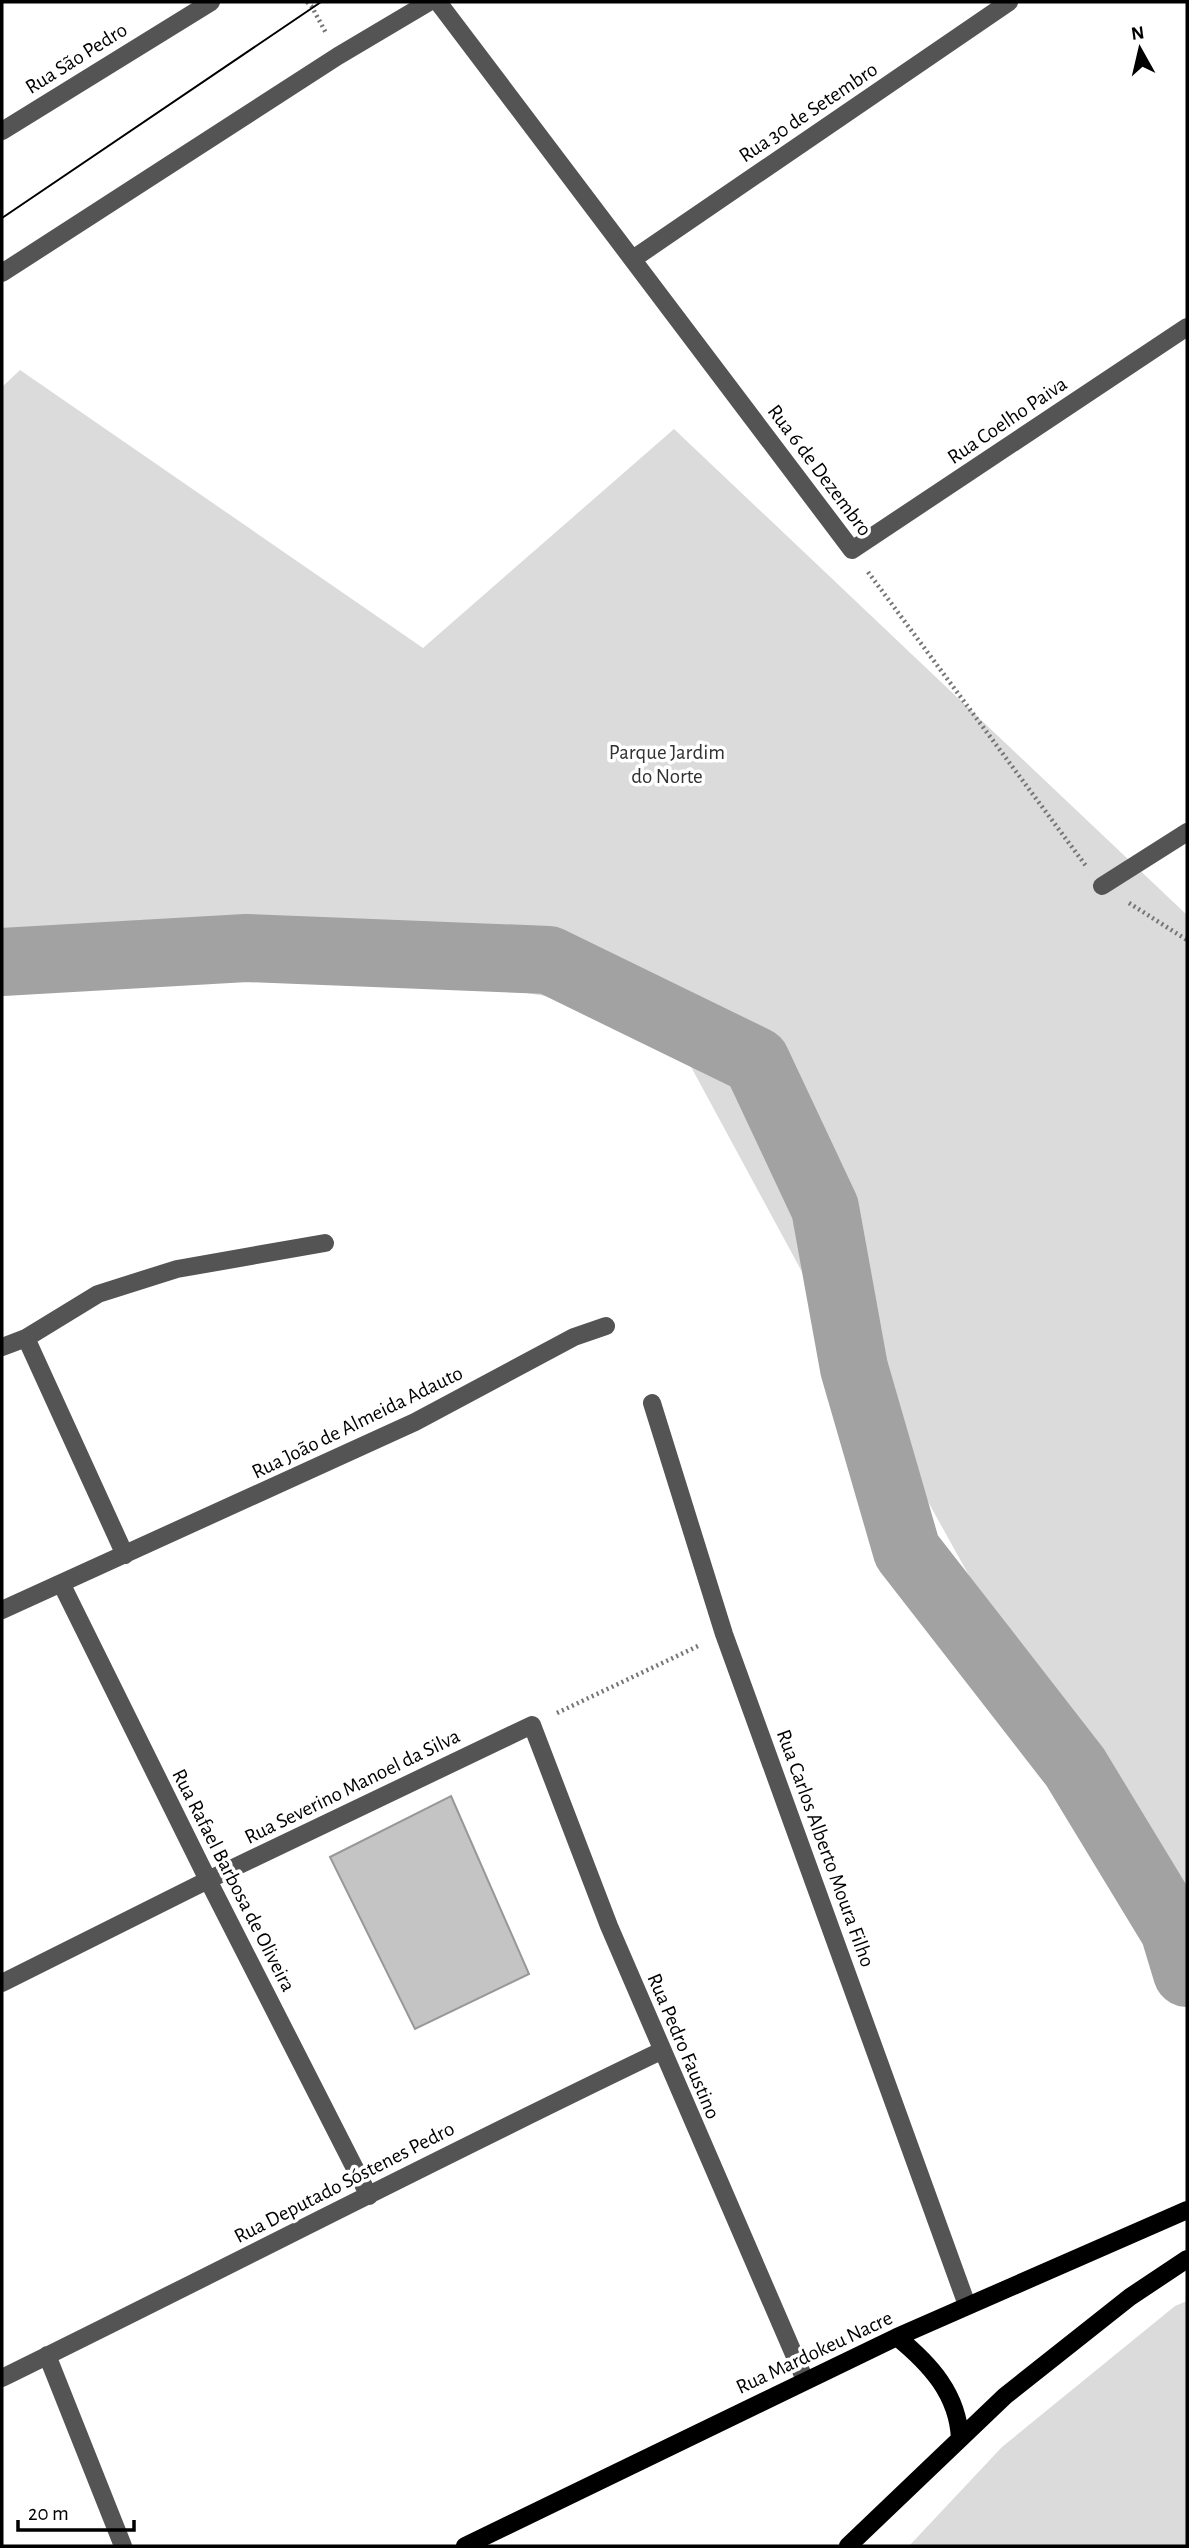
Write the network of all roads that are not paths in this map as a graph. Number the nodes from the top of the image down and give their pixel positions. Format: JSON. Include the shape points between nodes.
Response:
{"nodes":[{"id":1,"x":211,"y":2,"type":"edge"},
{"id":2,"x":429,"y":2,"type":"edge"},
{"id":3,"x":438,"y":2,"type":"edge"},
{"id":4,"x":1009,"y":2,"type":"edge"},
{"id":5,"x":2,"y":131,"type":"edge"},
{"id":6,"x":633,"y":259,"type":"junction"},
{"id":7,"x":2,"y":273,"type":"edge"},
{"id":8,"x":1185,"y":333,"type":"edge"},
{"id":9,"x":852,"y":550,"type":"joint"},
{"id":10,"x":1187,"y":832,"type":"edge"},
{"id":11,"x":1102,"y":886,"type":"road end"},
{"id":12,"x":325,"y":1243,"type":"dead end"},
{"id":13,"x":606,"y":1326,"type":"dead end"},
{"id":14,"x":26,"y":1338,"type":"junction"},
{"id":15,"x":2,"y":1347,"type":"edge"},
{"id":16,"x":652,"y":1403,"type":"dead end"},
{"id":17,"x":125,"y":1555,"type":"junction"},
{"id":18,"x":61,"y":1583,"type":"junction"},
{"id":19,"x":2,"y":1610,"type":"edge"},
{"id":20,"x":531,"y":1725,"type":"joint"},
{"id":21,"x":208,"y":1880,"type":"junction"},
{"id":22,"x":2,"y":1983,"type":"edge"},
{"id":23,"x":661,"y":2051,"type":"junction"},
{"id":24,"x":369,"y":2196,"type":"junction"},
{"id":25,"x":1187,"y":2210,"type":"edge"},
{"id":26,"x":1187,"y":2259,"type":"edge"},
{"id":27,"x":967,"y":2305,"type":"junction"},
{"id":28,"x":897,"y":2337,"type":"junction"},
{"id":29,"x":47,"y":2355,"type":"junction"},
{"id":30,"x":2,"y":2378,"type":"edge"},
{"id":31,"x":805,"y":2380,"type":"junction"},
{"id":32,"x":960,"y":2439,"type":"junction"},
{"id":33,"x":123,"y":2546,"type":"edge"},
{"id":34,"x":465,"y":2546,"type":"edge"},
{"id":35,"x":848,"y":2546,"type":"edge"}],
"edges":[{"from":1,"to":5,"type":"street","name":"Rua São Pedro"},
{"from":2,"to":7,"type":"street","via":[[338,55]]},
{"from":3,"to":6,"type":"street","name":"Rua 6 de Dezembro"},
{"from":4,"to":6,"type":"street","name":"Rua 30 de Setembro"},
{"from":6,"to":9,"type":"street","name":"Rua 6 de Dezembro"},
{"from":8,"to":9,"type":"street","name":"Rua Coelho Paiva"},
{"from":10,"to":11,"type":"street"},
{"from":12,"to":14,"type":"street","via":[[177,1269],[138,1281],[98,1294]]},
{"from":13,"to":17,"type":"street","name":"Rua João de Almeida Adauto","via":[[574,1337],[415,1422]]},
{"from":14,"to":15,"type":"street"},
{"from":14,"to":17,"type":"street"},
{"from":16,"to":27,"type":"street","name":"Rua Carlos Alberto Moura Filho","via":[[724,1634]]},
{"from":17,"to":18,"type":"street","name":"Rua João de Almeida Adauto"},
{"from":18,"to":19,"type":"street"},
{"from":18,"to":21,"type":"street","name":"Rua Rafael Barbosa de Oliveira"},
{"from":20,"to":21,"type":"street","name":"Rua Severino Manoel da Silva"},
{"from":20,"to":23,"type":"street","name":"Rua Pedro Faustino"},
{"from":21,"to":22,"type":"street","name":"Rua Severino Manoel da Silva"},
{"from":21,"to":24,"type":"street","name":"Rua Rafael Barbosa de Oliveira"},
{"from":23,"to":24,"type":"street","name":"Rua Deputado Sóstenes Pedro"},
{"from":23,"to":31,"type":"street","name":"Rua Pedro Faustino"},
{"from":24,"to":29,"type":"street","name":"Rua Deputado Sóstenes Pedro"},
{"from":25,"to":27,"type":"main road","name":"Rua Mardokeu Nacre"},
{"from":26,"to":32,"type":"main road","via":[[1088,2330],[1005,2396]]},
{"from":27,"to":28,"type":"main road","name":"Rua Mardokeu Nacre"},
{"from":28,"to":31,"type":"main road","name":"Rua Mardokeu Nacre"},
{"from":28,"to":32,"type":"main road","via":[[944,2385],[959,2420]]},
{"from":29,"to":30,"type":"street","name":"Rua Deputado Sóstenes Pedro"},
{"from":29,"to":33,"type":"street"},
{"from":31,"to":34,"type":"main road","name":"Rua Mardokeu Nacre"},
{"from":32,"to":35,"type":"main road"}]}
